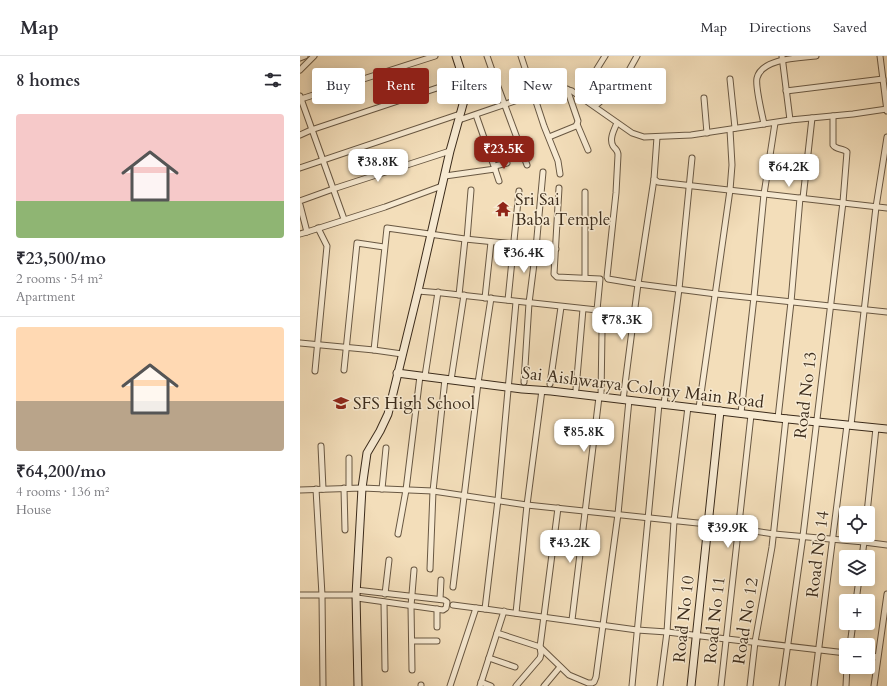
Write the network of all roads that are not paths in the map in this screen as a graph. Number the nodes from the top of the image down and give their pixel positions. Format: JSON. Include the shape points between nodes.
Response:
{"nodes":[{"id":1,"x":305,"y":56,"type":"edge"},
{"id":2,"x":314,"y":56,"type":"edge"},
{"id":3,"x":435,"y":56,"type":"edge"},
{"id":4,"x":456,"y":56,"type":"edge"},
{"id":5,"x":487,"y":56,"type":"edge"},
{"id":6,"x":521,"y":56,"type":"edge"},
{"id":7,"x":605,"y":56,"type":"edge"},
{"id":8,"x":637,"y":56,"type":"edge"},
{"id":9,"x":816,"y":56,"type":"edge"},
{"id":10,"x":880,"y":56,"type":"edge"},
{"id":11,"x":300,"y":58,"type":"edge"},
{"id":12,"x":782,"y":58,"type":"edge"},
{"id":13,"x":460,"y":68,"type":"edge"},
{"id":14,"x":491,"y":68,"type":"edge"},
{"id":15,"x":525,"y":68,"type":"edge"},
{"id":16,"x":598,"y":68,"type":"edge"},
{"id":17,"x":300,"y":70,"type":"edge"},
{"id":18,"x":730,"y":79,"type":"dead end"},
{"id":19,"x":883,"y":79,"type":"junction"},
{"id":20,"x":437,"y":88,"type":"edge"},
{"id":21,"x":567,"y":89,"type":"joint"},
{"id":22,"x":786,"y":91,"type":"junction"},
{"id":23,"x":575,"y":93,"type":"edge"},
{"id":24,"x":501,"y":96,"type":"edge"},
{"id":25,"x":301,"y":97,"type":"edge"},
{"id":26,"x":704,"y":98,"type":"dead end"},
{"id":27,"x":509,"y":102,"type":"edge"},
{"id":28,"x":463,"y":104,"type":"edge"},
{"id":29,"x":504,"y":104,"type":"junction"},
{"id":30,"x":537,"y":104,"type":"edge"},
{"id":31,"x":592,"y":104,"type":"edge"},
{"id":32,"x":595,"y":106,"type":"junction"},
{"id":33,"x":887,"y":110,"type":"edge"},
{"id":34,"x":476,"y":114,"type":"junction"},
{"id":35,"x":834,"y":116,"type":"junction"},
{"id":36,"x":460,"y":117,"type":"junction"},
{"id":37,"x":812,"y":118,"type":"junction"},
{"id":38,"x":790,"y":120,"type":"junction"},
{"id":39,"x":617,"y":123,"type":"junction"},
{"id":40,"x":775,"y":123,"type":"junction"},
{"id":41,"x":577,"y":124,"type":"junction"},
{"id":42,"x":764,"y":124,"type":"junction"},
{"id":43,"x":732,"y":129,"type":"junction"},
{"id":44,"x":311,"y":130,"type":"junction"},
{"id":45,"x":707,"y":133,"type":"junction"},
{"id":46,"x":300,"y":135,"type":"edge"},
{"id":47,"x":549,"y":137,"type":"junction"},
{"id":48,"x":658,"y":137,"type":"junction"},
{"id":49,"x":887,"y":137,"type":"edge"},
{"id":50,"x":588,"y":150,"type":"dead end"},
{"id":51,"x":450,"y":151,"type":"junction"},
{"id":52,"x":692,"y":158,"type":"dead end"},
{"id":53,"x":322,"y":159,"type":"junction"},
{"id":54,"x":507,"y":162,"type":"dead end"},
{"id":55,"x":885,"y":164,"type":"edge"},
{"id":56,"x":527,"y":165,"type":"dead end"},
{"id":57,"x":300,"y":168,"type":"edge"},
{"id":58,"x":495,"y":168,"type":"junction"},
{"id":59,"x":543,"y":172,"type":"dead end"},
{"id":60,"x":560,"y":174,"type":"dead end"},
{"id":61,"x":445,"y":176,"type":"junction"},
{"id":62,"x":654,"y":179,"type":"junction"},
{"id":63,"x":499,"y":181,"type":"dead end"},
{"id":64,"x":689,"y":185,"type":"junction"},
{"id":65,"x":442,"y":186,"type":"junction"},
{"id":66,"x":559,"y":188,"type":"dead end"},
{"id":67,"x":333,"y":189,"type":"junction"},
{"id":68,"x":471,"y":190,"type":"dead end"},
{"id":69,"x":519,"y":190,"type":"dead end"},
{"id":70,"x":730,"y":190,"type":"junction"},
{"id":71,"x":585,"y":192,"type":"dead end"},
{"id":72,"x":764,"y":194,"type":"junction"},
{"id":73,"x":802,"y":198,"type":"junction"},
{"id":74,"x":300,"y":201,"type":"edge"},
{"id":75,"x":843,"y":202,"type":"junction"},
{"id":76,"x":300,"y":205,"type":"edge"},
{"id":77,"x":876,"y":207,"type":"junction"},
{"id":78,"x":887,"y":208,"type":"edge"},
{"id":79,"x":344,"y":219,"type":"junction"},
{"id":80,"x":318,"y":228,"type":"junction"},
{"id":81,"x":306,"y":232,"type":"junction"},
{"id":82,"x":300,"y":234,"type":"edge"},
{"id":83,"x":430,"y":234,"type":"junction"},
{"id":84,"x":466,"y":239,"type":"junction"},
{"id":85,"x":491,"y":242,"type":"junction"},
{"id":86,"x":514,"y":244,"type":"junction"},
{"id":87,"x":384,"y":248,"type":"junction"},
{"id":88,"x":536,"y":248,"type":"junction"},
{"id":89,"x":556,"y":249,"type":"junction"},
{"id":90,"x":585,"y":278,"type":"junction"},
{"id":91,"x":638,"y":284,"type":"junction"},
{"id":92,"x":679,"y":289,"type":"junction"},
{"id":93,"x":418,"y":291,"type":"junction"},
{"id":94,"x":438,"y":292,"type":"junction"},
{"id":95,"x":716,"y":294,"type":"junction"},
{"id":96,"x":462,"y":295,"type":"junction"},
{"id":97,"x":754,"y":297,"type":"junction"},
{"id":98,"x":488,"y":298,"type":"junction"},
{"id":99,"x":508,"y":300,"type":"junction"},
{"id":100,"x":516,"y":302,"type":"junction"},
{"id":101,"x":529,"y":302,"type":"junction"},
{"id":102,"x":791,"y":302,"type":"junction"},
{"id":103,"x":831,"y":306,"type":"junction"},
{"id":104,"x":561,"y":307,"type":"junction"},
{"id":105,"x":583,"y":309,"type":"junction"},
{"id":106,"x":864,"y":309,"type":"junction"},
{"id":107,"x":887,"y":312,"type":"edge"},
{"id":108,"x":602,"y":331,"type":"dead end"},
{"id":109,"x":300,"y":343,"type":"edge"},
{"id":110,"x":317,"y":345,"type":"junction"},
{"id":111,"x":346,"y":347,"type":"junction"},
{"id":112,"x":374,"y":350,"type":"junction"},
{"id":113,"x":402,"y":354,"type":"junction"},
{"id":114,"x":344,"y":370,"type":"dead end"},
{"id":115,"x":315,"y":371,"type":"dead end"},
{"id":116,"x":397,"y":373,"type":"junction"},
{"id":117,"x":423,"y":376,"type":"junction"},
{"id":118,"x":448,"y":379,"type":"junction"},
{"id":119,"x":524,"y":382,"type":"dead end"},
{"id":120,"x":478,"y":383,"type":"junction"},
{"id":121,"x":550,"y":384,"type":"dead end"},
{"id":122,"x":509,"y":387,"type":"junction"},
{"id":123,"x":576,"y":389,"type":"dead end"},
{"id":124,"x":542,"y":390,"type":"junction"},
{"id":125,"x":600,"y":397,"type":"junction"},
{"id":126,"x":626,"y":400,"type":"junction"},
{"id":127,"x":662,"y":404,"type":"junction"},
{"id":128,"x":688,"y":407,"type":"junction"},
{"id":129,"x":699,"y":408,"type":"junction"},
{"id":130,"x":720,"y":411,"type":"junction"},
{"id":131,"x":741,"y":413,"type":"junction"},
{"id":132,"x":751,"y":415,"type":"junction"},
{"id":133,"x":782,"y":418,"type":"junction"},
{"id":134,"x":816,"y":422,"type":"junction"},
{"id":135,"x":849,"y":425,"type":"junction"},
{"id":136,"x":876,"y":428,"type":"junction"},
{"id":137,"x":887,"y":429,"type":"edge"},
{"id":138,"x":321,"y":446,"type":"dead end"},
{"id":139,"x":386,"y":448,"type":"dead end"},
{"id":140,"x":349,"y":458,"type":"dead end"},
{"id":141,"x":346,"y":488,"type":"junction"},
{"id":142,"x":362,"y":488,"type":"junction"},
{"id":143,"x":316,"y":489,"type":"junction"},
{"id":144,"x":323,"y":489,"type":"junction"},
{"id":145,"x":382,"y":489,"type":"junction"},
{"id":146,"x":300,"y":490,"type":"edge"},
{"id":147,"x":406,"y":490,"type":"junction"},
{"id":148,"x":433,"y":491,"type":"junction"},
{"id":149,"x":465,"y":495,"type":"junction"},
{"id":150,"x":498,"y":500,"type":"junction"},
{"id":151,"x":527,"y":505,"type":"junction"},
{"id":152,"x":868,"y":506,"type":"edge"},
{"id":153,"x":558,"y":508,"type":"junction"},
{"id":154,"x":586,"y":511,"type":"junction"},
{"id":155,"x":618,"y":514,"type":"junction"},
{"id":156,"x":649,"y":517,"type":"junction"},
{"id":157,"x":674,"y":521,"type":"junction"},
{"id":158,"x":708,"y":524,"type":"junction"},
{"id":159,"x":739,"y":528,"type":"junction"},
{"id":160,"x":345,"y":530,"type":"dead end"},
{"id":161,"x":398,"y":534,"type":"dead end"},
{"id":162,"x":774,"y":534,"type":"junction"},
{"id":163,"x":803,"y":536,"type":"junction"},
{"id":164,"x":833,"y":539,"type":"junction"},
{"id":165,"x":839,"y":540,"type":"edge"},
{"id":166,"x":864,"y":542,"type":"joint"},
{"id":167,"x":887,"y":545,"type":"edge"},
{"id":168,"x":863,"y":550,"type":"edge"},
{"id":169,"x":389,"y":560,"type":"dead end"},
{"id":170,"x":430,"y":569,"type":"dead end"},
{"id":171,"x":414,"y":570,"type":"dead end"},
{"id":172,"x":441,"y":580,"type":"dead end"},
{"id":173,"x":453,"y":587,"type":"dead end"},
{"id":174,"x":366,"y":592,"type":"junction"},
{"id":175,"x":385,"y":594,"type":"junction"},
{"id":176,"x":887,"y":594,"type":"edge"},
{"id":177,"x":300,"y":595,"type":"edge"},
{"id":178,"x":322,"y":595,"type":"junction"},
{"id":179,"x":356,"y":595,"type":"junction"},
{"id":180,"x":412,"y":596,"type":"junction"},
{"id":181,"x":440,"y":599,"type":"junction"},
{"id":182,"x":366,"y":600,"type":"junction"},
{"id":183,"x":384,"y":602,"type":"junction"},
{"id":184,"x":453,"y":605,"type":"dead end"},
{"id":185,"x":411,"y":606,"type":"junction"},
{"id":186,"x":476,"y":608,"type":"junction"},
{"id":187,"x":437,"y":609,"type":"junction"},
{"id":188,"x":485,"y":609,"type":"junction"},
{"id":189,"x":504,"y":611,"type":"junction"},
{"id":190,"x":516,"y":613,"type":"junction"},
{"id":191,"x":544,"y":617,"type":"junction"},
{"id":192,"x":572,"y":620,"type":"junction"},
{"id":193,"x":603,"y":625,"type":"junction"},
{"id":194,"x":437,"y":627,"type":"dead end"},
{"id":195,"x":637,"y":630,"type":"junction"},
{"id":196,"x":667,"y":632,"type":"junction"},
{"id":197,"x":497,"y":633,"type":"junction"},
{"id":198,"x":697,"y":635,"type":"junction"},
{"id":199,"x":726,"y":639,"type":"junction"},
{"id":200,"x":412,"y":641,"type":"junction"},
{"id":201,"x":437,"y":641,"type":"dead end"},
{"id":202,"x":755,"y":642,"type":"junction"},
{"id":203,"x":787,"y":646,"type":"junction"},
{"id":204,"x":540,"y":647,"type":"junction"},
{"id":205,"x":819,"y":650,"type":"junction"},
{"id":206,"x":839,"y":651,"type":"edge"},
{"id":207,"x":875,"y":657,"type":"edge"},
{"id":208,"x":878,"y":657,"type":"junction"},
{"id":209,"x":489,"y":658,"type":"junction"},
{"id":210,"x":515,"y":667,"type":"dead end"},
{"id":211,"x":560,"y":667,"type":"junction"},
{"id":212,"x":385,"y":669,"type":"dead end"},
{"id":213,"x":412,"y":670,"type":"dead end"},
{"id":214,"x":847,"y":674,"type":"edge"},
{"id":215,"x":481,"y":684,"type":"edge"},
{"id":216,"x":323,"y":686,"type":"edge"},
{"id":217,"x":358,"y":686,"type":"edge"},
{"id":218,"x":450,"y":686,"type":"edge"},
{"id":219,"x":491,"y":686,"type":"edge"},
{"id":220,"x":516,"y":686,"type":"edge"},
{"id":221,"x":544,"y":686,"type":"edge"},
{"id":222,"x":632,"y":686,"type":"edge"},
{"id":223,"x":660,"y":686,"type":"edge"},
{"id":224,"x":691,"y":686,"type":"edge"},
{"id":225,"x":721,"y":686,"type":"edge"},
{"id":226,"x":750,"y":686,"type":"edge"},
{"id":227,"x":782,"y":686,"type":"edge"},
{"id":228,"x":814,"y":686,"type":"edge"},
{"id":229,"x":846,"y":686,"type":"edge"},
{"id":230,"x":874,"y":686,"type":"edge"}],
"edges":[{"from":1,"to":11,"type":"street"},
{"from":2,"to":17,"type":"street"},
{"from":3,"to":25,"type":"street"},
{"from":4,"to":13,"type":"street"},
{"from":5,"to":14,"type":"street"},
{"from":6,"to":15,"type":"street"},
{"from":7,"to":16,"type":"street"},
{"from":8,"to":32,"type":"street","via":[[622,83]]},
{"from":9,"to":12,"type":"street"},
{"from":10,"to":19,"type":"street"},
{"from":12,"to":22,"type":"street"},
{"from":12,"to":42,"type":"street","via":[[766,66],[757,78]]},
{"from":18,"to":43,"type":"street"},
{"from":19,"to":22,"type":"street"},
{"from":19,"to":33,"type":"street"},
{"from":20,"to":44,"type":"street"},
{"from":21,"to":23,"type":"street"},
{"from":21,"to":41,"type":"street"},
{"from":22,"to":38,"type":"street"},
{"from":24,"to":29,"type":"street"},
{"from":25,"to":44,"type":"street"},
{"from":26,"to":45,"type":"street"},
{"from":27,"to":29,"type":"street"},
{"from":28,"to":36,"type":"street"},
{"from":29,"to":34,"type":"street"},
{"from":29,"to":56,"type":"street"},
{"from":30,"to":47,"type":"street"},
{"from":31,"to":32,"type":"street"},
{"from":32,"to":39,"type":"street"},
{"from":33,"to":35,"type":"street"},
{"from":34,"to":36,"type":"street"},
{"from":34,"to":58,"type":"street"},
{"from":35,"to":37,"type":"street"},
{"from":35,"to":75,"type":"street","name":"Road No 13","via":[[833,145],[847,152]]},
{"from":36,"to":51,"type":"street"},
{"from":36,"to":53,"type":"street"},
{"from":37,"to":38,"type":"street"},
{"from":37,"to":73,"type":"street","name":"Road No 12"},
{"from":38,"to":40,"type":"street"},
{"from":39,"to":48,"type":"street","via":[[632,133],[644,137]]},
{"from":39,"to":91,"type":"street","via":[[612,136],[618,155],[607,277],[608,280]]},
{"from":40,"to":42,"type":"street"},
{"from":40,"to":72,"type":"street"},
{"from":41,"to":47,"type":"street"},
{"from":41,"to":50,"type":"street"},
{"from":42,"to":43,"type":"street"},
{"from":43,"to":45,"type":"street"},
{"from":43,"to":70,"type":"street"},
{"from":44,"to":46,"type":"street"},
{"from":44,"to":53,"type":"street"},
{"from":45,"to":48,"type":"street"},
{"from":47,"to":60,"type":"street"},
{"from":48,"to":62,"type":"street"},
{"from":49,"to":55,"type":"street","name":"Road No 14"},
{"from":51,"to":61,"type":"street"},
{"from":51,"to":67,"type":"street"},
{"from":52,"to":64,"type":"street"},
{"from":53,"to":57,"type":"street"},
{"from":53,"to":67,"type":"street"},
{"from":54,"to":58,"type":"street"},
{"from":55,"to":77,"type":"street","name":"Road No 14"},
{"from":58,"to":61,"type":"street"},
{"from":58,"to":63,"type":"street"},
{"from":59,"to":88,"type":"street"},
{"from":61,"to":65,"type":"street"},
{"from":62,"to":64,"type":"street","via":[[658,182]]},
{"from":62,"to":91,"type":"street"},
{"from":64,"to":70,"type":"street"},
{"from":64,"to":92,"type":"street"},
{"from":65,"to":79,"type":"street"},
{"from":65,"to":83,"type":"street"},
{"from":66,"to":89,"type":"street"},
{"from":67,"to":74,"type":"street"},
{"from":67,"to":79,"type":"street"},
{"from":68,"to":84,"type":"street"},
{"from":69,"to":86,"type":"street"},
{"from":70,"to":72,"type":"street"},
{"from":70,"to":95,"type":"street"},
{"from":71,"to":90,"type":"street"},
{"from":72,"to":73,"type":"street"},
{"from":72,"to":97,"type":"street"},
{"from":73,"to":75,"type":"street"},
{"from":73,"to":102,"type":"street","name":"Road No 12"},
{"from":75,"to":77,"type":"street"},
{"from":75,"to":103,"type":"street","name":"Road No 13"},
{"from":76,"to":81,"type":"street"},
{"from":77,"to":78,"type":"street"},
{"from":77,"to":106,"type":"street","name":"Road No 14"},
{"from":79,"to":80,"type":"street"},
{"from":80,"to":81,"type":"street"},
{"from":80,"to":110,"type":"street","via":[[327,246]]},
{"from":81,"to":82,"type":"street"},
{"from":83,"to":84,"type":"street"},
{"from":83,"to":87,"type":"street","via":[[387,228]]},
{"from":83,"to":93,"type":"street"},
{"from":84,"to":85,"type":"street"},
{"from":84,"to":96,"type":"street"},
{"from":85,"to":86,"type":"street"},
{"from":85,"to":98,"type":"street"},
{"from":86,"to":88,"type":"street"},
{"from":86,"to":99,"type":"street"},
{"from":87,"to":111,"type":"street","via":[[357,244]]},
{"from":87,"to":112,"type":"street"},
{"from":88,"to":89,"type":"street"},
{"from":88,"to":101,"type":"street"},
{"from":89,"to":90,"type":"street","via":[[555,276]]},
{"from":90,"to":105,"type":"street","via":[[600,279],[597,310]]},
{"from":91,"to":92,"type":"street"},
{"from":91,"to":126,"type":"street"},
{"from":92,"to":95,"type":"street"},
{"from":92,"to":127,"type":"street"},
{"from":93,"to":94,"type":"street"},
{"from":93,"to":113,"type":"street"},
{"from":94,"to":96,"type":"street"},
{"from":94,"to":117,"type":"street"},
{"from":95,"to":97,"type":"street"},
{"from":95,"to":129,"type":"street"},
{"from":96,"to":98,"type":"street"},
{"from":96,"to":118,"type":"street"},
{"from":97,"to":102,"type":"street"},
{"from":97,"to":131,"type":"street"},
{"from":98,"to":99,"type":"street"},
{"from":98,"to":120,"type":"street"},
{"from":99,"to":100,"type":"street"},
{"from":100,"to":101,"type":"street"},
{"from":100,"to":122,"type":"street"},
{"from":101,"to":104,"type":"street"},
{"from":101,"to":119,"type":"street"},
{"from":102,"to":103,"type":"street"},
{"from":102,"to":133,"type":"street","name":"Road No 12"},
{"from":103,"to":106,"type":"street"},
{"from":103,"to":134,"type":"street","name":"Road No 13"},
{"from":104,"to":105,"type":"street"},
{"from":104,"to":121,"type":"street"},
{"from":105,"to":123,"type":"street"},
{"from":106,"to":107,"type":"street"},
{"from":106,"to":135,"type":"street","name":"Road No 14"},
{"from":108,"to":125,"type":"street"},
{"from":109,"to":110,"type":"street"},
{"from":110,"to":111,"type":"street"},
{"from":110,"to":115,"type":"street"},
{"from":111,"to":112,"type":"street"},
{"from":111,"to":114,"type":"street"},
{"from":112,"to":113,"type":"street"},
{"from":113,"to":116,"type":"street"},
{"from":116,"to":117,"type":"street","name":"Sai Aishwarya Colony Main Road"},
{"from":116,"to":142,"type":"street","via":[[388,414],[367,453]]},
{"from":117,"to":118,"type":"street","name":"Sai Aishwarya Colony Main Road"},
{"from":117,"to":147,"type":"street"},
{"from":118,"to":120,"type":"street","name":"Sai Aishwarya Colony Main Road"},
{"from":118,"to":148,"type":"street"},
{"from":120,"to":122,"type":"street","name":"Sai Aishwarya Colony Main Road"},
{"from":120,"to":149,"type":"street"},
{"from":122,"to":124,"type":"street","name":"Sai Aishwarya Colony Main Road"},
{"from":122,"to":150,"type":"street"},
{"from":124,"to":125,"type":"street","name":"Sai Aishwarya Colony Main Road"},
{"from":124,"to":151,"type":"street"},
{"from":125,"to":126,"type":"street","name":"Sai Aishwarya Colony Main Road"},
{"from":125,"to":154,"type":"street"},
{"from":126,"to":127,"type":"street","name":"Sai Aishwarya Colony Main Road"},
{"from":126,"to":155,"type":"street"},
{"from":127,"to":128,"type":"street","name":"Sai Aishwarya Colony Main Road"},
{"from":127,"to":156,"type":"street"},
{"from":128,"to":129,"type":"street","name":"Sai Aishwarya Colony Main Road"},
{"from":128,"to":157,"type":"street"},
{"from":129,"to":130,"type":"street","name":"Sai Aishwarya Colony Main Road"},
{"from":130,"to":131,"type":"street","name":"Sai Aishwarya Colony Main Road"},
{"from":130,"to":158,"type":"street","name":"Road No 10"},
{"from":131,"to":132,"type":"street","name":"Sai Aishwarya Colony Main Road"},
{"from":132,"to":133,"type":"street","name":"Sai Aishwarya Colony Main Road"},
{"from":132,"to":159,"type":"street","name":"Road No 11"},
{"from":133,"to":134,"type":"street","name":"Sai Aishwarya Colony Main Road"},
{"from":133,"to":162,"type":"street","name":"Road No 12"},
{"from":134,"to":135,"type":"street","name":"Sai Aishwarya Colony Main Road"},
{"from":134,"to":163,"type":"street","name":"Road No 13"},
{"from":135,"to":136,"type":"street","name":"Sai Aishwarya Colony Main Road"},
{"from":135,"to":164,"type":"street","name":"Road No 14"},
{"from":136,"to":137,"type":"street","name":"Sai Aishwarya Colony Main Road"},
{"from":136,"to":152,"type":"street"},
{"from":138,"to":144,"type":"street"},
{"from":139,"to":145,"type":"street"},
{"from":140,"to":141,"type":"street"},
{"from":141,"to":142,"type":"street"},
{"from":141,"to":144,"type":"street"},
{"from":141,"to":160,"type":"street"},
{"from":142,"to":145,"type":"street"},
{"from":142,"to":179,"type":"street"},
{"from":143,"to":144,"type":"street"},
{"from":143,"to":146,"type":"street"},
{"from":143,"to":178,"type":"street"},
{"from":145,"to":147,"type":"street"},
{"from":147,"to":148,"type":"street"},
{"from":147,"to":161,"type":"street"},
{"from":148,"to":149,"type":"street"},
{"from":148,"to":170,"type":"street"},
{"from":149,"to":150,"type":"street"},
{"from":149,"to":173,"type":"street"},
{"from":150,"to":151,"type":"street"},
{"from":150,"to":188,"type":"street"},
{"from":151,"to":153,"type":"street"},
{"from":151,"to":190,"type":"street"},
{"from":153,"to":154,"type":"street"},
{"from":153,"to":191,"type":"street"},
{"from":154,"to":155,"type":"street"},
{"from":154,"to":192,"type":"street"},
{"from":155,"to":156,"type":"street"},
{"from":155,"to":193,"type":"street"},
{"from":156,"to":157,"type":"street"},
{"from":156,"to":195,"type":"street"},
{"from":157,"to":158,"type":"street"},
{"from":157,"to":196,"type":"street"},
{"from":158,"to":159,"type":"street"},
{"from":158,"to":198,"type":"street","name":"Road No 10"},
{"from":159,"to":162,"type":"street"},
{"from":159,"to":199,"type":"street","name":"Road No 11"},
{"from":162,"to":163,"type":"street"},
{"from":162,"to":202,"type":"street","name":"Road No 12"},
{"from":163,"to":164,"type":"street"},
{"from":163,"to":203,"type":"street","name":"Road No 13"},
{"from":164,"to":165,"type":"street"},
{"from":164,"to":205,"type":"street","name":"Road No 14"},
{"from":166,"to":167,"type":"street"},
{"from":166,"to":168,"type":"street"},
{"from":169,"to":175,"type":"street"},
{"from":171,"to":180,"type":"street"},
{"from":172,"to":181,"type":"street"},
{"from":174,"to":175,"type":"street"},
{"from":174,"to":179,"type":"street"},
{"from":174,"to":182,"type":"street"},
{"from":175,"to":180,"type":"street"},
{"from":176,"to":208,"type":"street"},
{"from":177,"to":178,"type":"street"},
{"from":178,"to":179,"type":"street"},
{"from":178,"to":216,"type":"street"},
{"from":179,"to":182,"type":"street"},
{"from":179,"to":217,"type":"street"},
{"from":180,"to":181,"type":"street"},
{"from":180,"to":185,"type":"street"},
{"from":181,"to":187,"type":"street","via":[[446,601],[446,608]]},
{"from":182,"to":183,"type":"street"},
{"from":183,"to":185,"type":"street"},
{"from":183,"to":212,"type":"street"},
{"from":184,"to":186,"type":"street"},
{"from":185,"to":187,"type":"street"},
{"from":185,"to":200,"type":"street"},
{"from":186,"to":188,"type":"street"},
{"from":186,"to":218,"type":"street"},
{"from":187,"to":194,"type":"street"},
{"from":188,"to":189,"type":"street"},
{"from":189,"to":190,"type":"street"},
{"from":189,"to":197,"type":"street"},
{"from":190,"to":191,"type":"street"},
{"from":191,"to":192,"type":"street"},
{"from":191,"to":204,"type":"street"},
{"from":192,"to":193,"type":"street"},
{"from":193,"to":195,"type":"street"},
{"from":193,"to":211,"type":"street","via":[[596,677],[592,684],[569,675]]},
{"from":195,"to":196,"type":"street"},
{"from":195,"to":222,"type":"street"},
{"from":196,"to":198,"type":"street"},
{"from":196,"to":223,"type":"street"},
{"from":197,"to":204,"type":"street"},
{"from":197,"to":209,"type":"street"},
{"from":198,"to":199,"type":"street"},
{"from":198,"to":224,"type":"street","name":"Road No 10"},
{"from":199,"to":202,"type":"street"},
{"from":199,"to":225,"type":"street","name":"Road No 11"},
{"from":200,"to":201,"type":"street"},
{"from":200,"to":213,"type":"street"},
{"from":202,"to":203,"type":"street"},
{"from":202,"to":226,"type":"street","name":"Road No 12"},
{"from":203,"to":205,"type":"street"},
{"from":203,"to":227,"type":"street","name":"Road No 13"},
{"from":204,"to":211,"type":"street"},
{"from":204,"to":220,"type":"street","via":[[540,658]]},
{"from":205,"to":206,"type":"street"},
{"from":205,"to":228,"type":"street","name":"Road No 14"},
{"from":207,"to":208,"type":"street"},
{"from":208,"to":230,"type":"street"},
{"from":209,"to":210,"type":"street"},
{"from":209,"to":215,"type":"street"},
{"from":211,"to":221,"type":"street"},
{"from":214,"to":229,"type":"street"},
{"from":215,"to":219,"type":"street"}]}
